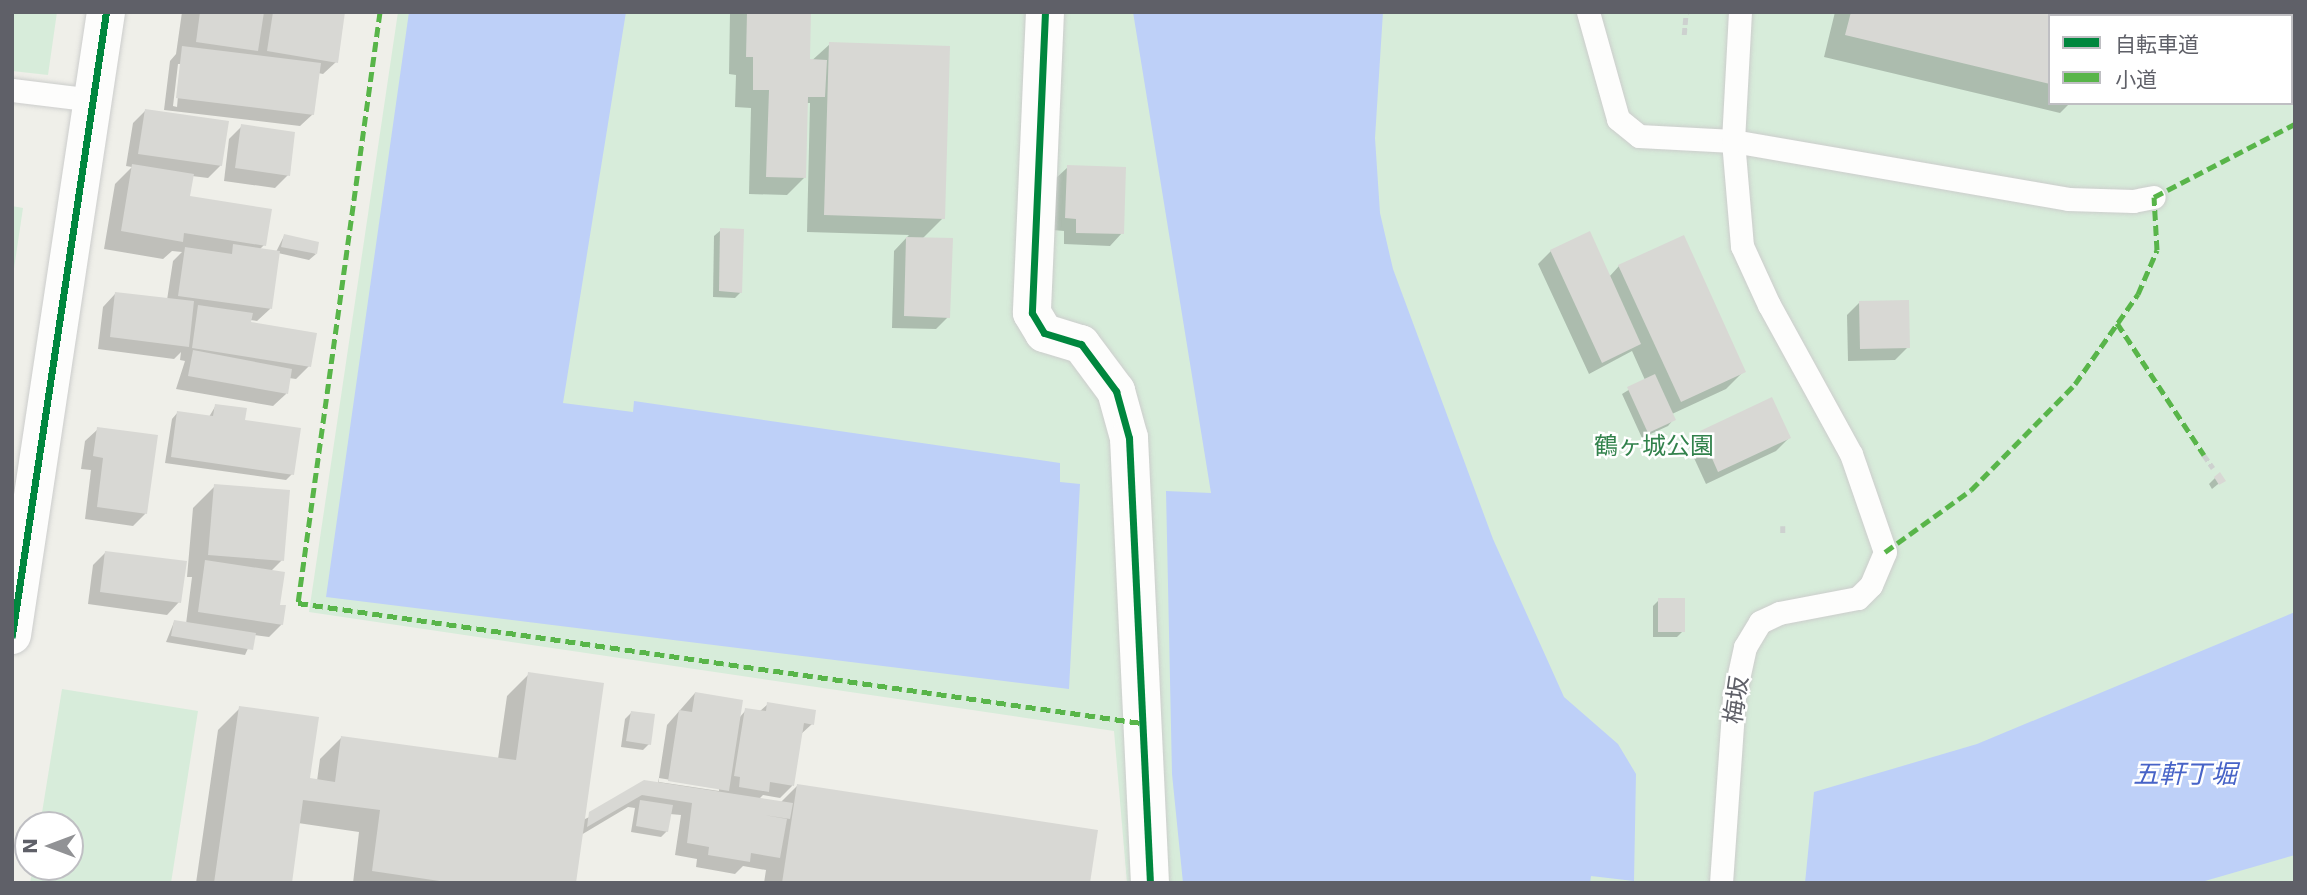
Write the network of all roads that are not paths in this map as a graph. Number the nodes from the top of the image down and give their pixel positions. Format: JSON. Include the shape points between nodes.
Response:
{"nodes":[{"id":1,"x":106,"y":12,"type":"edge"},
{"id":2,"x":1045,"y":12,"type":"edge"},
{"id":3,"x":1740,"y":12,"type":"edge"},
{"id":4,"x":1590,"y":17,"type":"edge"},
{"id":5,"x":12,"y":90,"type":"edge"},
{"id":6,"x":94,"y":100,"type":"junction"},
{"id":7,"x":1733,"y":141,"type":"junction"},
{"id":8,"x":2154,"y":197,"type":"dead end"},
{"id":9,"x":12,"y":635,"type":"edge"},
{"id":10,"x":1150,"y":883,"type":"edge"},
{"id":11,"x":1721,"y":883,"type":"edge"}],
"edges":[{"from":1,"to":6,"type":"street"},
{"from":2,"to":10,"type":"street","via":[[1032,313],[1044,333],[1081,344],[1116,391],[1129,438]]},
{"from":3,"to":7,"type":"lane"},
{"from":4,"to":7,"type":"lane","via":[[1618,119],[1639,136]]},
{"from":5,"to":6,"type":"lane"},
{"from":6,"to":9,"type":"street"},
{"from":7,"to":8,"type":"lane","via":[[2068,199],[2133,201]]},
{"from":7,"to":11,"type":"lane","name":"梅坂","via":[[1742,246],[1851,454],[1885,552],[1871,585],[1858,598],[1779,613],[1760,622],[1745,647],[1734,697]]}]}
